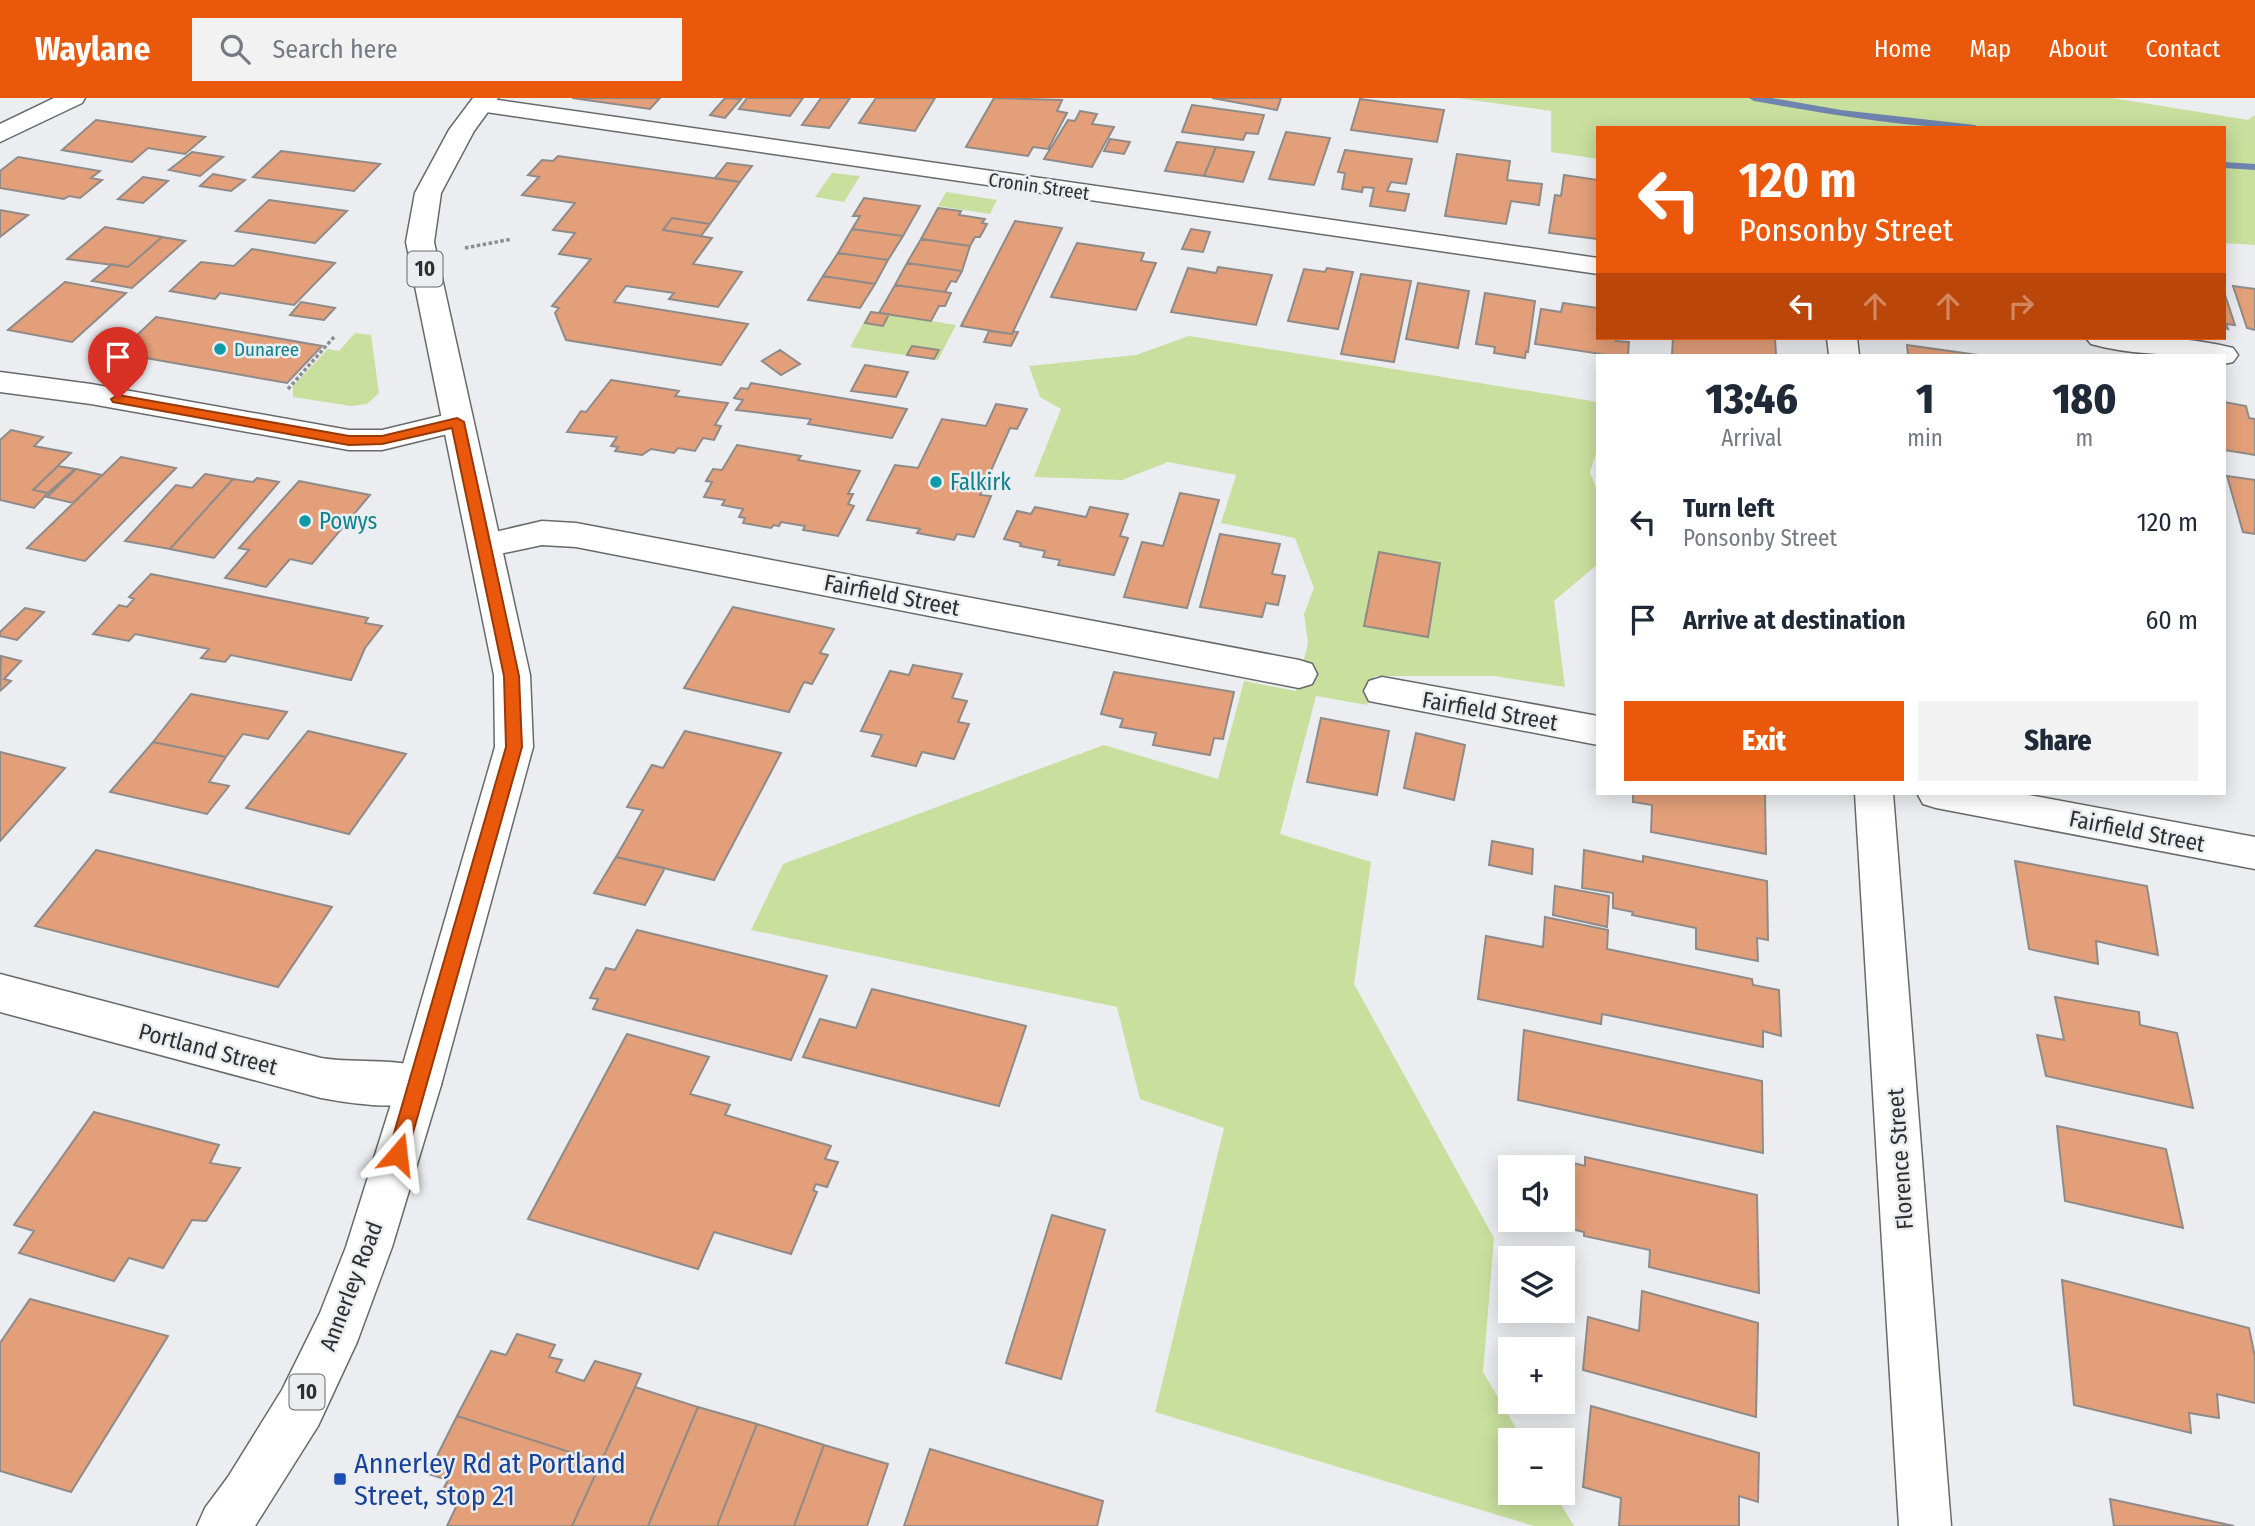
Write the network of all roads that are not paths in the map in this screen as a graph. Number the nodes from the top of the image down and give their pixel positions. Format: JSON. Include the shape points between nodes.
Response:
{"nodes":[{"id":1,"x":73,"y":98,"type":"edge"},
{"id":2,"x":483,"y":102,"type":"edge"},
{"id":3,"x":0,"y":134,"type":"edge"},
{"id":4,"x":1596,"y":265,"type":"edge"},
{"id":5,"x":2115,"y":340,"type":"edge"},
{"id":6,"x":2217,"y":354,"type":"edge"},
{"id":7,"x":2226,"y":355,"type":"edge"},
{"id":8,"x":2255,"y":360,"type":"edge"},
{"id":9,"x":0,"y":382,"type":"edge"},
{"id":10,"x":457,"y":422,"type":"junction"},
{"id":11,"x":485,"y":545,"type":"junction"},
{"id":12,"x":1299,"y":674,"type":"dead end"},
{"id":13,"x":1382,"y":691,"type":"dead end"},
{"id":14,"x":1596,"y":731,"type":"edge"},
{"id":15,"x":1874,"y":795,"type":"edge"},
{"id":16,"x":1947,"y":795,"type":"edge"},
{"id":17,"x":2255,"y":853,"type":"edge"},
{"id":18,"x":0,"y":993,"type":"edge"},
{"id":19,"x":419,"y":1085,"type":"junction"},
{"id":20,"x":223,"y":1526,"type":"edge"},
{"id":21,"x":1925,"y":1526,"type":"edge"}],
"edges":[{"from":1,"to":3,"type":"main road"},
{"from":2,"to":4,"type":"main road","name":"Cronin Street"},
{"from":2,"to":10,"type":"main road","name":"Annerley Road","number":"10","via":[[428,193],[420,242]]},
{"from":5,"to":6,"type":"main road"},
{"from":7,"to":8,"type":"main road"},
{"from":9,"to":10,"type":"main road","via":[[349,440],[382,440]]},
{"from":10,"to":11,"type":"main road","name":"Annerley Road","number":"10"},
{"from":11,"to":12,"type":"main road","name":"Fairfield Street","via":[[542,533],[576,535]]},
{"from":11,"to":19,"type":"main road","name":"Annerley Road","number":"10","via":[[512,676],[514,747]]},
{"from":13,"to":14,"type":"main road","name":"Fairfield Street"},
{"from":15,"to":21,"type":"main road","name":"Florence Street"},
{"from":16,"to":17,"type":"main road","name":"Fairfield Street"},
{"from":18,"to":19,"type":"main road","name":"Portland Street","via":[[321,1079]]},
{"from":19,"to":20,"type":"main road","name":"Annerley Road","number":"10","via":[[340,1325],[300,1408]]}]}
